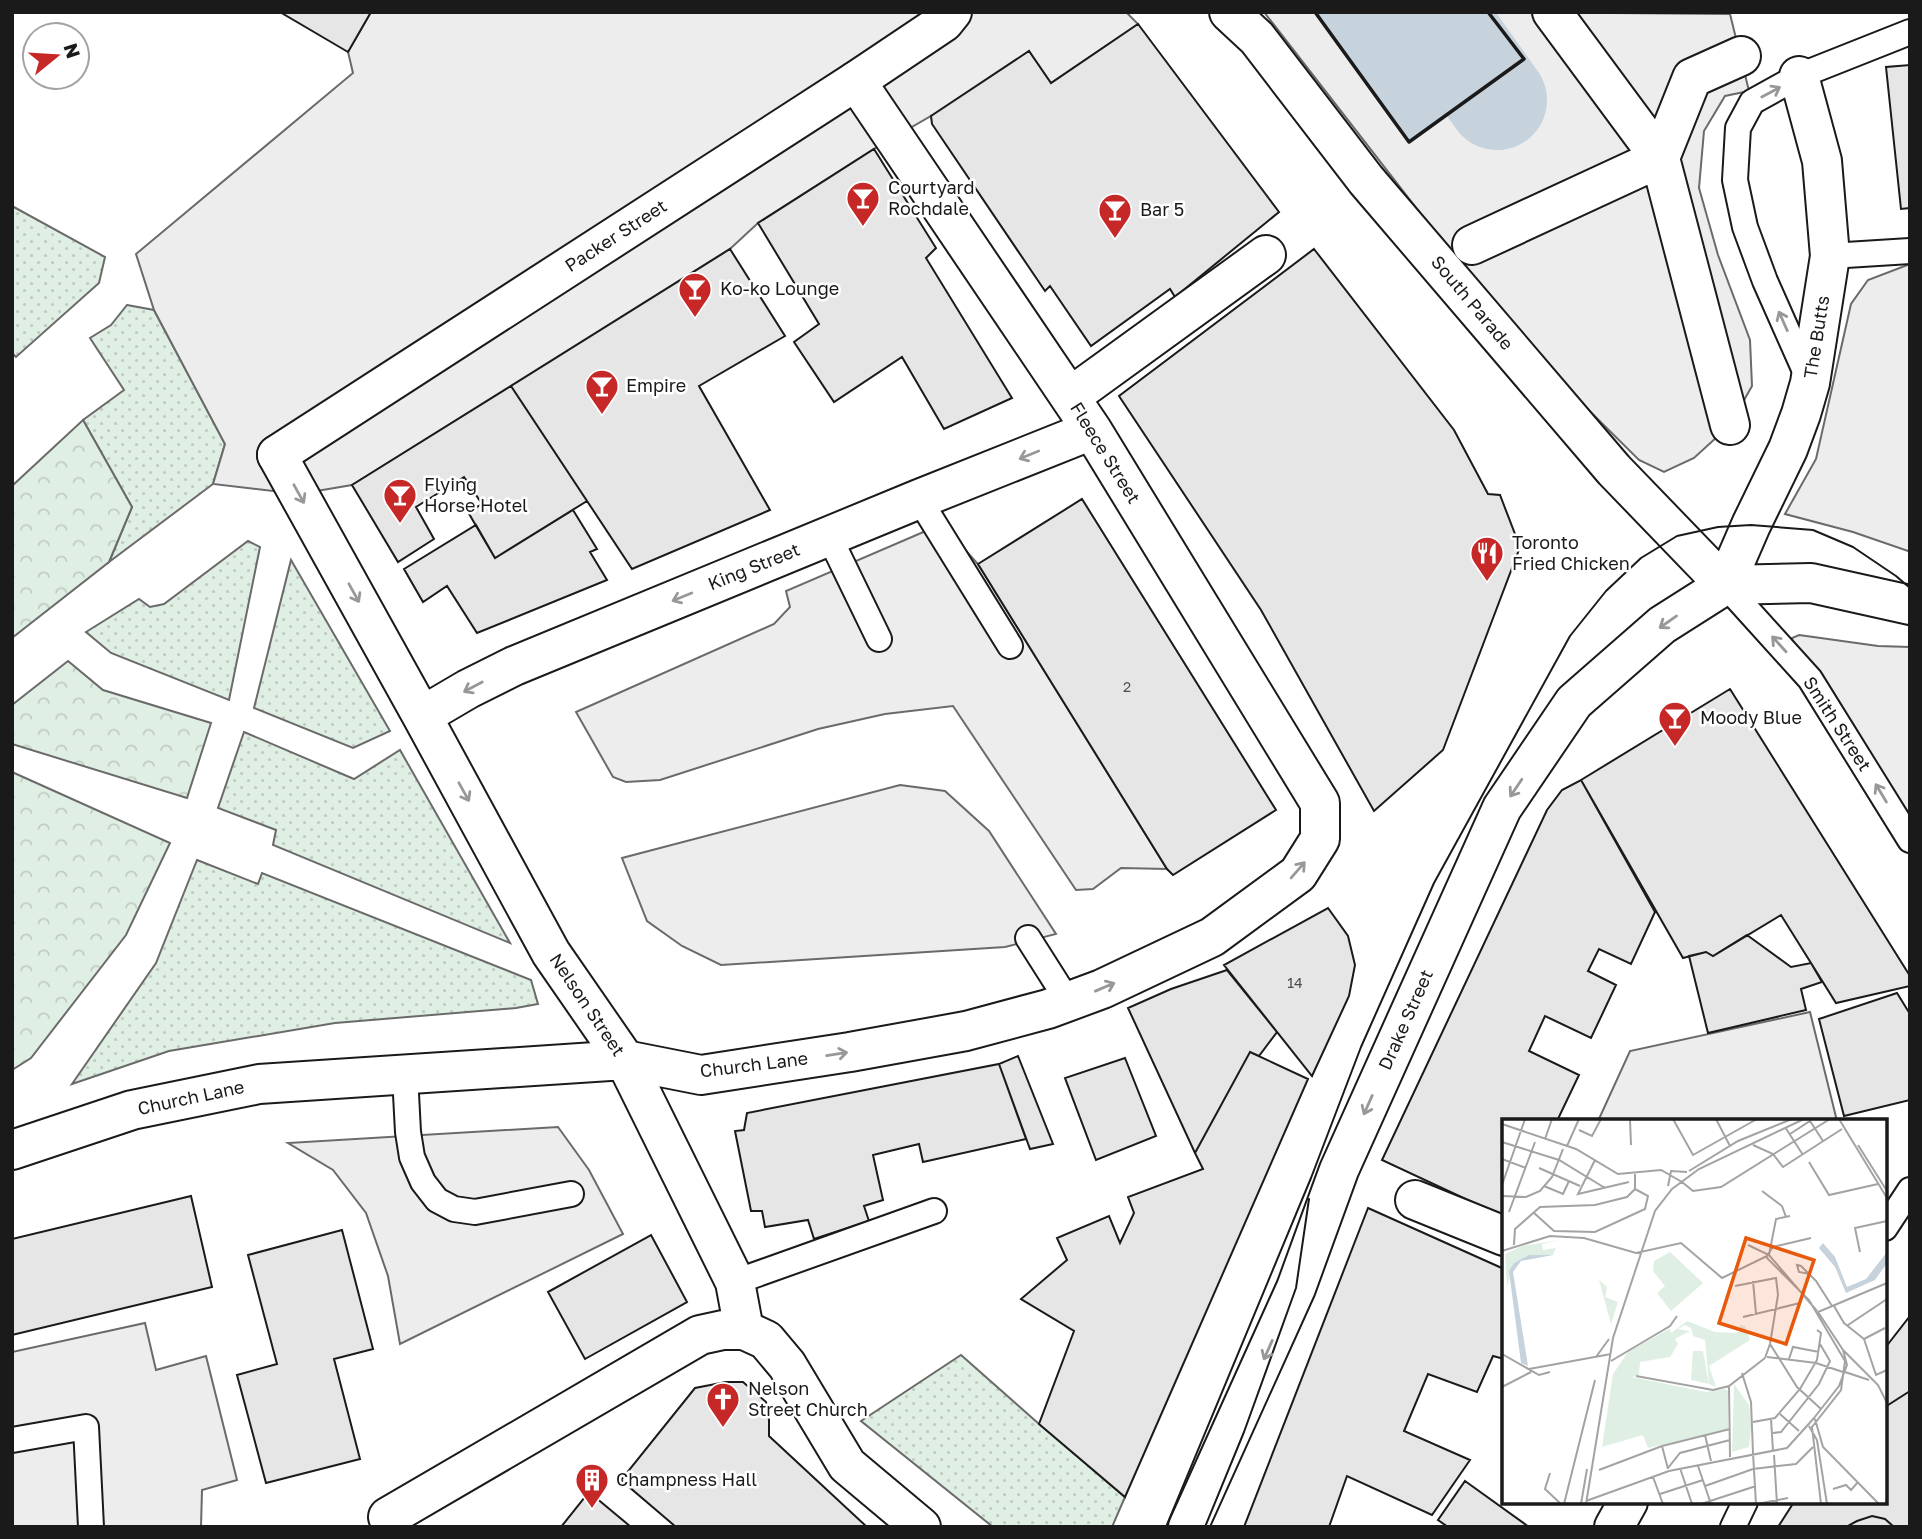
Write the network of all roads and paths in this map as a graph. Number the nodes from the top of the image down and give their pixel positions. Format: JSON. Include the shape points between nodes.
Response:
{"nodes":[{"id":1,"x":952,"y":12,"type":"edge"},
{"id":2,"x":1230,"y":12,"type":"edge"},
{"id":3,"x":1552,"y":12,"type":"edge"},
{"id":4,"x":1910,"y":32,"type":"edge"},
{"id":5,"x":1741,"y":55,"type":"dead end"},
{"id":6,"x":1800,"y":76,"type":"junction"},
{"id":7,"x":856,"y":81,"type":"junction"},
{"id":8,"x":1660,"y":158,"type":"junction"},
{"id":9,"x":1472,"y":245,"type":"dead end"},
{"id":10,"x":1910,"y":251,"type":"edge"},
{"id":11,"x":1266,"y":256,"type":"dead end"},
{"id":12,"x":1830,"y":256,"type":"junction"},
{"id":13,"x":1810,"y":383,"type":"junction"},
{"id":14,"x":1069,"y":397,"type":"junction"},
{"id":15,"x":1730,"y":425,"type":"dead end"},
{"id":16,"x":1092,"y":430,"type":"junction"},
{"id":17,"x":277,"y":456,"type":"joint"},
{"id":18,"x":919,"y":499,"type":"junction"},
{"id":19,"x":830,"y":536,"type":"junction"},
{"id":20,"x":1726,"y":584,"type":"junction"},
{"id":21,"x":1910,"y":605,"type":"edge"},
{"id":22,"x":880,"y":639,"type":"dead end"},
{"id":23,"x":1010,"y":646,"type":"dead end"},
{"id":24,"x":422,"y":716,"type":"junction"},
{"id":25,"x":1320,"y":839,"type":"joint"},
{"id":26,"x":1910,"y":840,"type":"edge"},
{"id":27,"x":1028,"y":937,"type":"dead end"},
{"id":28,"x":1068,"y":1001,"type":"junction"},
{"id":29,"x":625,"y":1060,"type":"junction"},
{"id":30,"x":405,"y":1075,"type":"junction"},
{"id":31,"x":12,"y":1150,"type":"edge"},
{"id":32,"x":1910,"y":1190,"type":"edge"},
{"id":33,"x":571,"y":1194,"type":"dead end"},
{"id":34,"x":1415,"y":1200,"type":"dead end"},
{"id":35,"x":934,"y":1211,"type":"dead end"},
{"id":36,"x":1887,"y":1225,"type":"edge"},
{"id":37,"x":1502,"y":1235,"type":"edge"},
{"id":38,"x":735,"y":1282,"type":"junction"},
{"id":39,"x":744,"y":1330,"type":"junction"},
{"id":40,"x":12,"y":1440,"type":"edge"},
{"id":41,"x":1594,"y":1504,"type":"edge"},
{"id":42,"x":1627,"y":1504,"type":"edge"},
{"id":43,"x":1744,"y":1504,"type":"edge"},
{"id":44,"x":388,"y":1517,"type":"dead end"},
{"id":45,"x":92,"y":1527,"type":"edge"},
{"id":46,"x":920,"y":1527,"type":"edge"},
{"id":47,"x":1188,"y":1527,"type":"edge"},
{"id":48,"x":1599,"y":1527,"type":"edge"},
{"id":49,"x":1614,"y":1527,"type":"edge"},
{"id":50,"x":1733,"y":1527,"type":"edge"}],
"edges":[{"from":1,"to":7,"type":"street","name":"Packer Street"},
{"from":2,"to":20,"type":"street","name":"South Parade","via":[[1257,38],[1366,180],[1614,470]]},
{"from":3,"to":8,"type":"street"},
{"from":4,"to":6,"type":"lane"},
{"from":5,"to":8,"type":"street","via":[[1692,78]]},
{"from":6,"to":12,"type":"street","name":"The Butts","via":[[1822,161]]},
{"from":13,"to":6,"type":"lane","one_way":true,"via":[[1745,227],[1735,180],[1738,128],[1752,102]]},
{"from":7,"to":14,"type":"street","name":"Fleece Street"},
{"from":7,"to":17,"type":"street","name":"Packer Street"},
{"from":8,"to":9,"type":"street"},
{"from":8,"to":15,"type":"street"},
{"from":10,"to":12,"type":"lane"},
{"from":11,"to":14,"type":"street"},
{"from":12,"to":13,"type":"street","name":"The Butts"},
{"from":13,"to":20,"type":"street","name":"The Butts","via":[[1788,449]]},
{"from":14,"to":16,"type":"street","name":"Fleece Street"},
{"from":16,"to":18,"type":"street","name":"King Street","one_way":true},
{"from":16,"to":25,"type":"street","name":"Fleece Street","via":[[1320,803]]},
{"from":17,"to":24,"type":"street","name":"Nelson Street","one_way":true},
{"from":18,"to":19,"type":"street","name":"King Street"},
{"from":18,"to":23,"type":"lane"},
{"from":19,"to":22,"type":"lane"},
{"from":19,"to":24,"type":"street","name":"King Street","one_way":true,"via":[[514,666]]},
{"from":20,"to":21,"type":"street","via":[[1811,583]]},
{"from":26,"to":20,"type":"lane","name":"Smith Street","one_way":true,"via":[[1810,679]]},
{"from":20,"to":47,"type":"street","name":"Drake Street","one_way":true,"via":[[1662,625],[1574,702],[1502,808],[1339,1170],[1296,1288]]},
{"from":24,"to":29,"type":"street","name":"Nelson Street","one_way":true,"via":[[551,953]]},
{"from":28,"to":25,"type":"street","name":"Church Lane","one_way":true,"via":[[1212,937],[1298,874]]},
{"from":27,"to":28,"type":"lane"},
{"from":29,"to":28,"type":"street","name":"Church Lane","one_way":true,"via":[[701,1075],[966,1031]]},
{"from":29,"to":30,"type":"street","name":"Church Lane"},
{"from":29,"to":38,"type":"street","name":"Nelson Street"},
{"from":30,"to":31,"type":"street","name":"Church Lane","via":[[260,1084],[132,1110]]},
{"from":30,"to":33,"type":"lane","via":[[412,1157],[437,1200],[475,1212]]},
{"from":32,"to":36,"type":"lane"},
{"from":34,"to":37,"type":"street"},
{"from":35,"to":38,"type":"lane"},
{"from":38,"to":39,"type":"street","name":"Nelson Street"},
{"from":39,"to":44,"type":"street","via":[[700,1335]]},
{"from":39,"to":46,"type":"street","via":[[766,1340],[787,1365],[847,1465]]},
{"from":40,"to":45,"type":"lane","via":[[86,1427]]},
{"from":41,"to":48,"type":"street"},
{"from":42,"to":49,"type":"street"},
{"from":43,"to":50,"type":"lane"}]}
